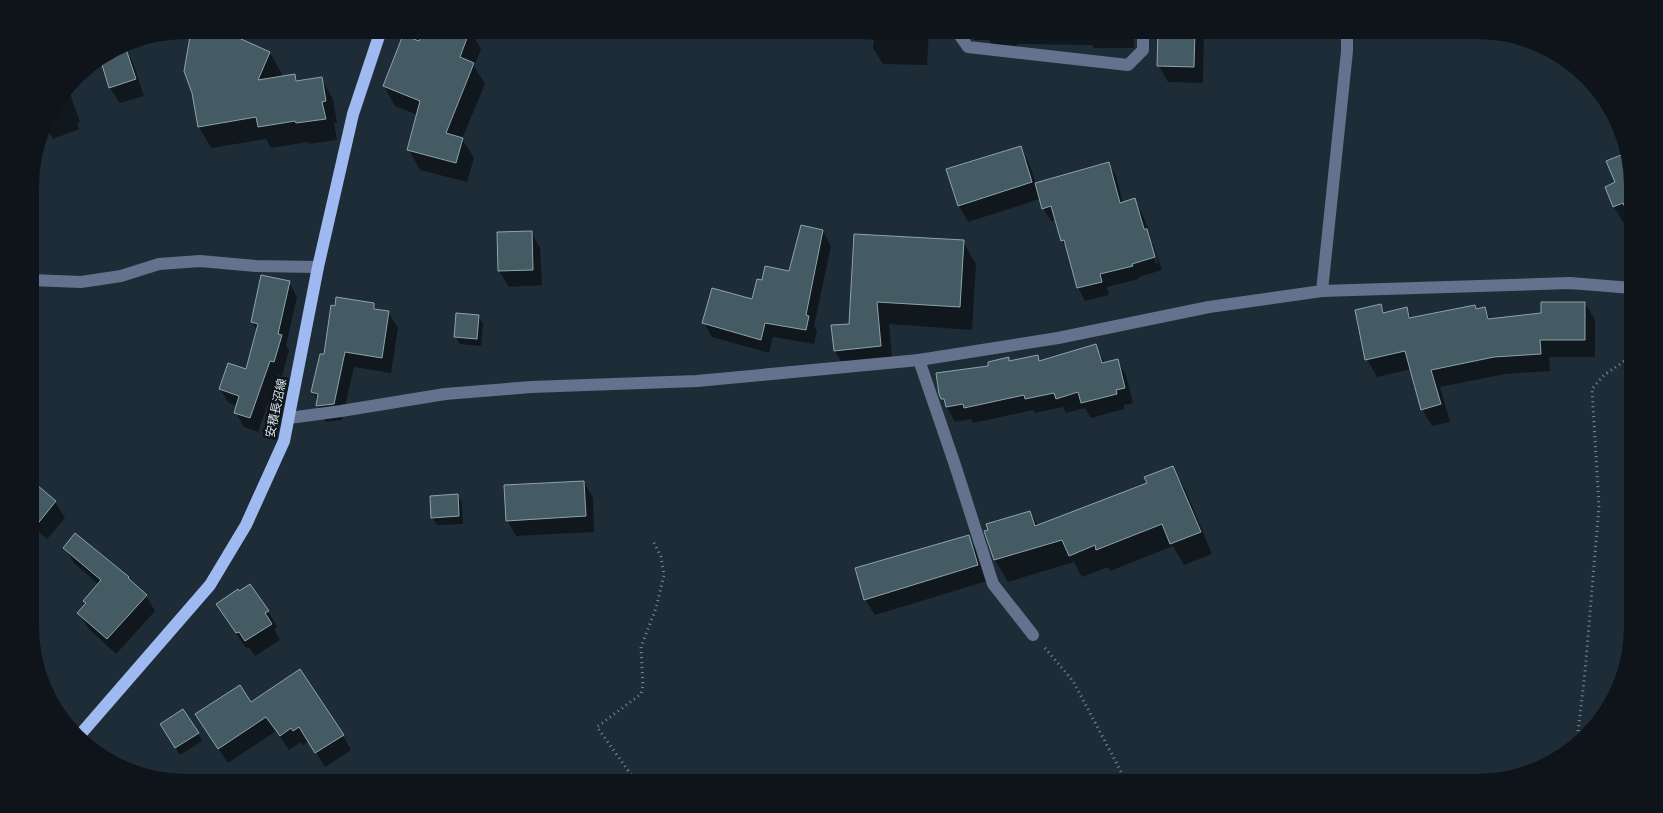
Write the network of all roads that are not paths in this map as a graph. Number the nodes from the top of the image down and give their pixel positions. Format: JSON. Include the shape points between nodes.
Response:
{"nodes":[{"id":1,"x":378,"y":39,"type":"edge"},
{"id":2,"x":962,"y":39,"type":"edge"},
{"id":3,"x":1143,"y":39,"type":"edge"},
{"id":4,"x":1347,"y":39,"type":"edge"},
{"id":5,"x":318,"y":267,"type":"junction"},
{"id":6,"x":39,"y":280,"type":"edge"},
{"id":7,"x":1624,"y":287,"type":"edge"},
{"id":8,"x":1322,"y":291,"type":"junction"},
{"id":9,"x":918,"y":360,"type":"junction"},
{"id":10,"x":289,"y":418,"type":"junction"},
{"id":11,"x":1033,"y":635,"type":"road end"},
{"id":12,"x":83,"y":732,"type":"edge"}],
"edges":[{"from":1,"to":5,"type":"main road","name":"安積長沼線","via":[[352,114]]},
{"from":2,"to":3,"type":"street","via":[[968,47],[1128,65],[1143,50]]},
{"from":4,"to":8,"type":"street"},
{"from":5,"to":6,"type":"street","via":[[200,261],[159,264],[120,276],[81,282]]},
{"from":5,"to":10,"type":"main road","name":"安積長沼線"},
{"from":7,"to":8,"type":"street","via":[[1570,283]]},
{"from":8,"to":9,"type":"street","via":[[1209,306],[1058,338]]},
{"from":9,"to":10,"type":"street","via":[[697,381],[454,393]]},
{"from":9,"to":11,"type":"street","via":[[993,584]]},
{"from":10,"to":12,"type":"main road","name":"安積長沼線","via":[[284,442],[267,481],[246,525],[210,586]]}]}
